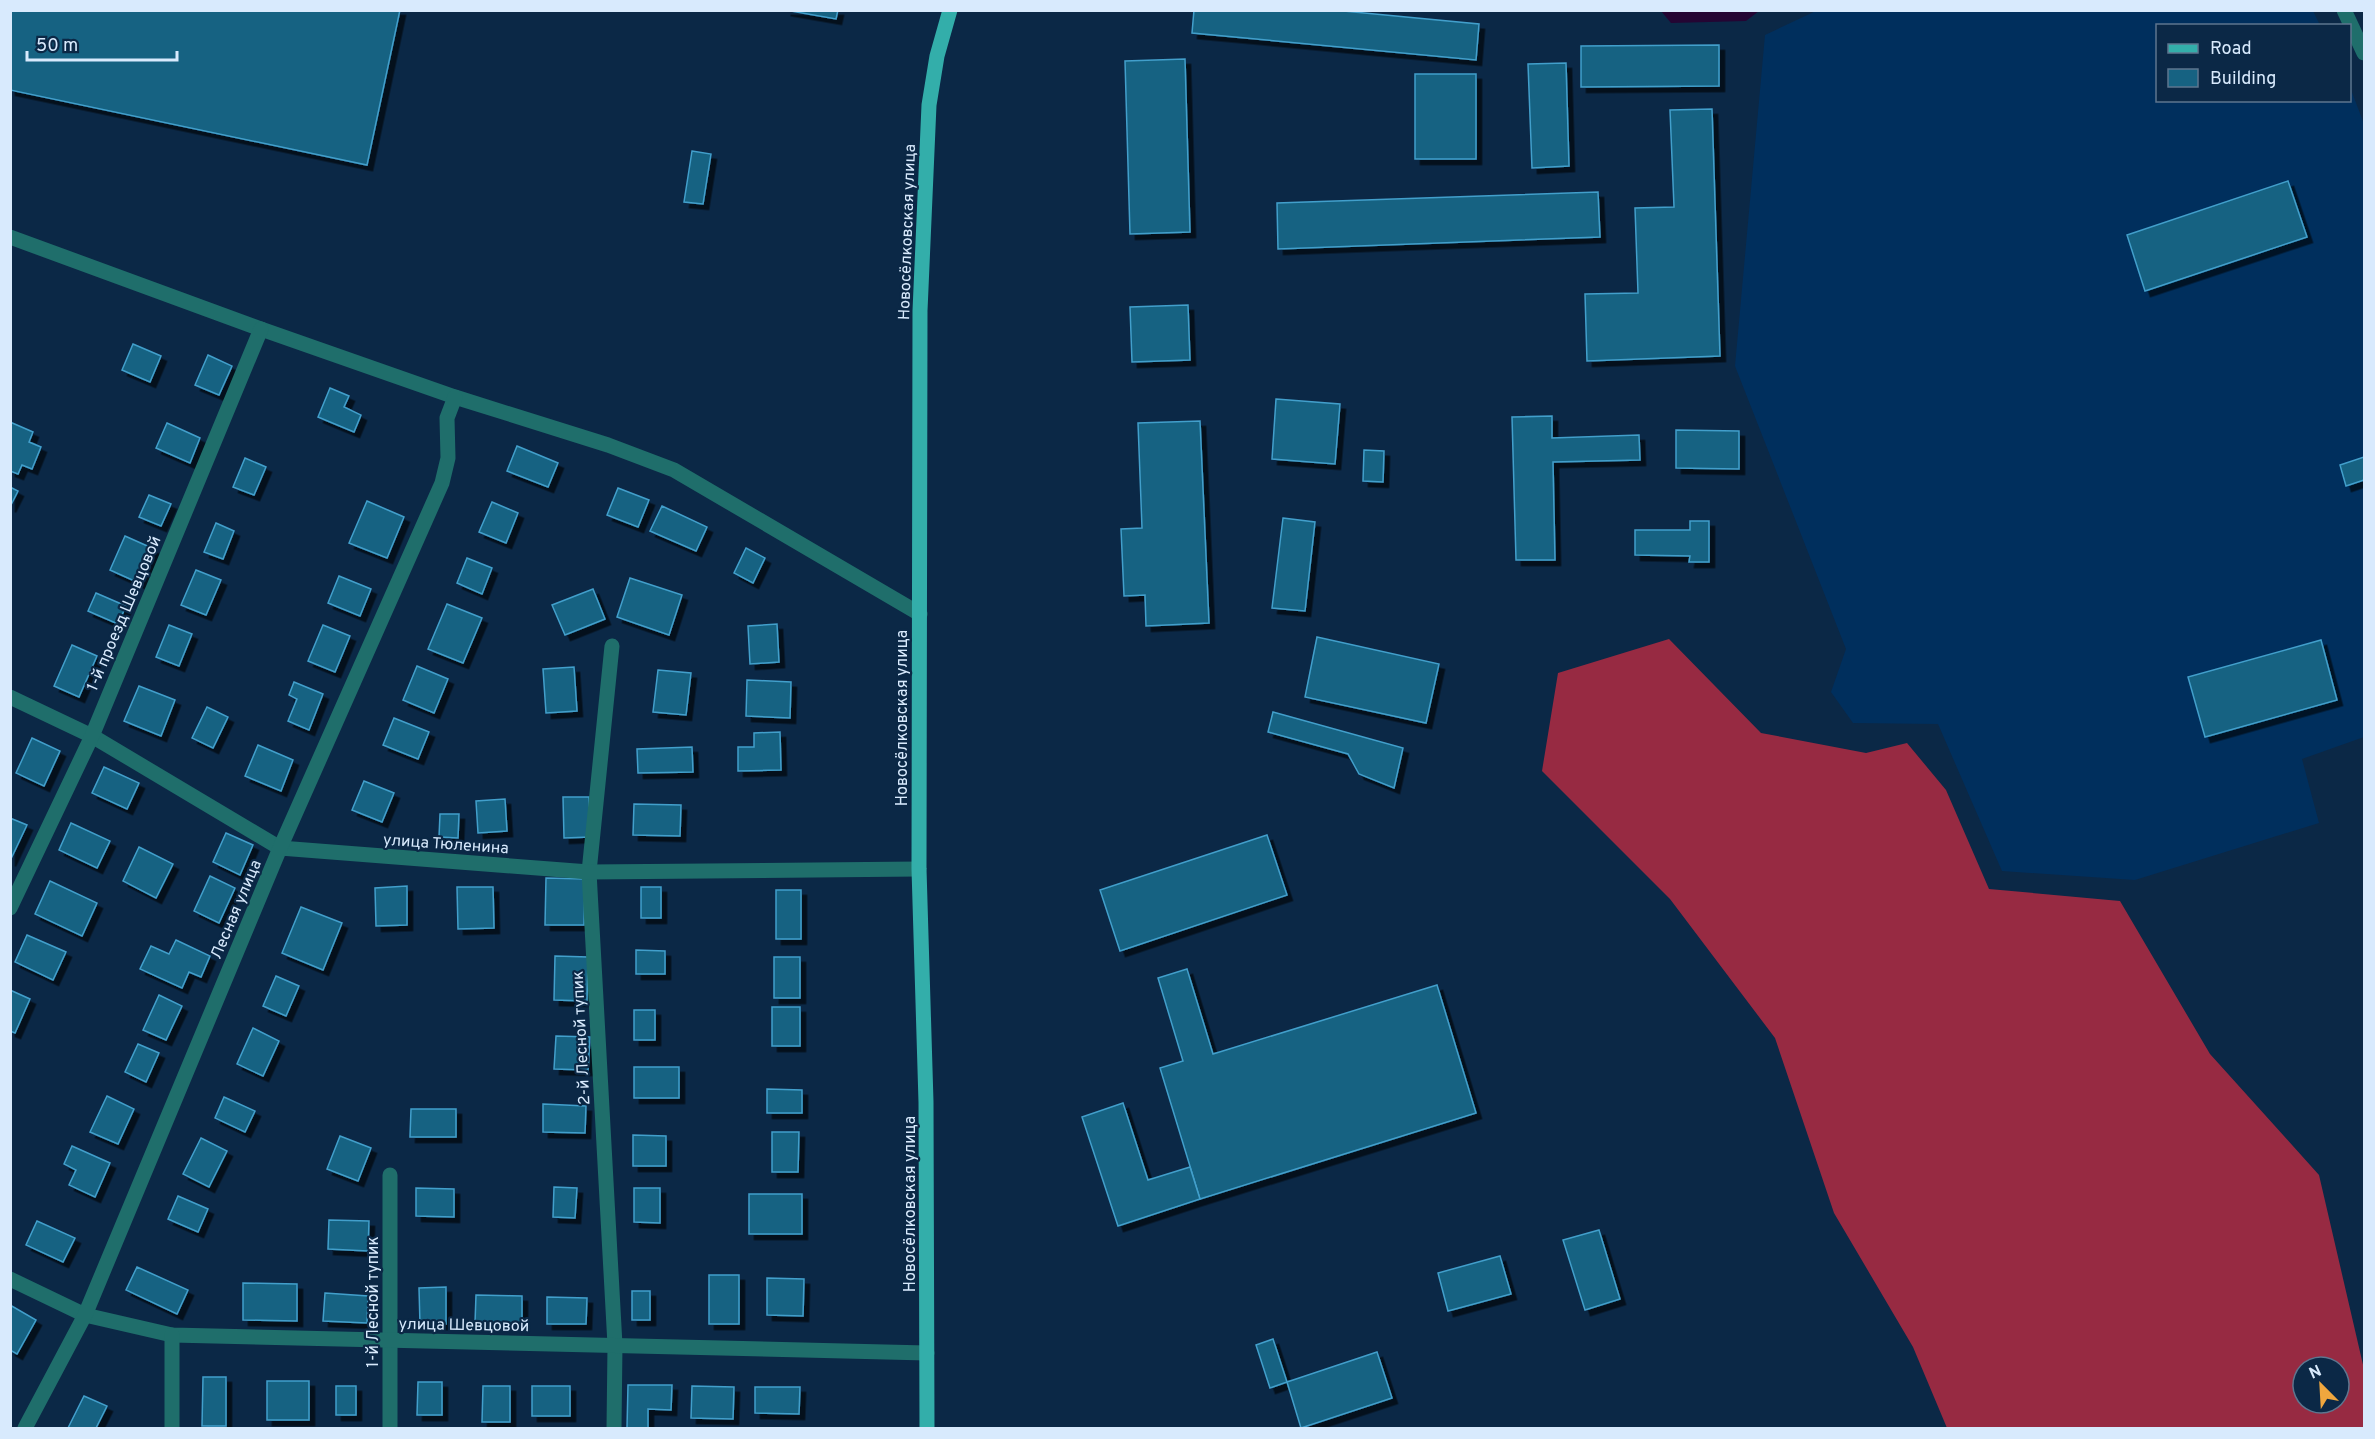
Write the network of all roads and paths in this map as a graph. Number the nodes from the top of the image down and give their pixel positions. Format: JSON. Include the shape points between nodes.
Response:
{"nodes":[{"id":1,"x":950,"y":10,"type":"edge"},
{"id":2,"x":2344,"y":10,"type":"edge"},
{"id":3,"x":2351,"y":24,"type":"edge"},
{"id":4,"x":2351,"y":25,"type":"edge"},
{"id":5,"x":2364,"y":53,"type":"edge"},
{"id":6,"x":10,"y":237,"type":"edge"},
{"id":7,"x":261,"y":329,"type":"junction"},
{"id":8,"x":455,"y":397,"type":"junction"},
{"id":9,"x":920,"y":614,"type":"junction"},
{"id":10,"x":612,"y":646,"type":"dead end"},
{"id":11,"x":10,"y":697,"type":"edge"},
{"id":12,"x":92,"y":736,"type":"junction"},
{"id":13,"x":280,"y":848,"type":"junction"},
{"id":14,"x":919,"y":869,"type":"junction"},
{"id":15,"x":589,"y":872,"type":"junction"},
{"id":16,"x":10,"y":908,"type":"edge"},
{"id":17,"x":390,"y":1175,"type":"dead end"},
{"id":18,"x":10,"y":1279,"type":"edge"},
{"id":19,"x":85,"y":1315,"type":"junction"},
{"id":20,"x":172,"y":1335,"type":"junction"},
{"id":21,"x":391,"y":1340,"type":"junction"},
{"id":22,"x":615,"y":1345,"type":"junction"},
{"id":23,"x":927,"y":1353,"type":"junction"},
{"id":24,"x":25,"y":1428,"type":"edge"},
{"id":25,"x":172,"y":1428,"type":"edge"},
{"id":26,"x":390,"y":1428,"type":"edge"},
{"id":27,"x":614,"y":1428,"type":"edge"},
{"id":28,"x":927,"y":1428,"type":"edge"}],
"edges":[{"from":1,"to":9,"type":"main road","name":"Новосёлковская улица","via":[[937,56],[928,116],[920,311]]},
{"from":2,"to":3,"type":"street"},
{"from":4,"to":5,"type":"street"},
{"from":6,"to":7,"type":"street"},
{"from":7,"to":8,"type":"street"},
{"from":7,"to":12,"type":"street","name":"1-й проезд Шевцовой"},
{"from":8,"to":9,"type":"street","via":[[674,470]]},
{"from":8,"to":13,"type":"street","name":"Лесная улица","via":[[447,418],[448,458],[442,483]]},
{"from":9,"to":14,"type":"main road","name":"Новосёлковская улица"},
{"from":10,"to":15,"type":"street","name":"2-й Лесной тупик"},
{"from":11,"to":12,"type":"street","name":"улица Тюленина"},
{"from":12,"to":13,"type":"street","name":"улица Тюленина"},
{"from":12,"to":16,"type":"street","name":"1-й проезд Шевцовой"},
{"from":13,"to":15,"type":"street","name":"улица Тюленина"},
{"from":13,"to":19,"type":"street","name":"Лесная улица"},
{"from":14,"to":15,"type":"street","name":"улица Тюленина"},
{"from":14,"to":23,"type":"main road","name":"Новосёлковская улица","via":[[927,1102]]},
{"from":15,"to":22,"type":"street","name":"2-й Лесной тупик"},
{"from":17,"to":21,"type":"street","name":"1-й Лесной тупик"},
{"from":18,"to":19,"type":"street","name":"улица Шевцовой"},
{"from":19,"to":20,"type":"street","name":"улица Шевцовой"},
{"from":19,"to":24,"type":"street","name":"Лесная улица"},
{"from":20,"to":21,"type":"street","name":"улица Шевцовой"},
{"from":20,"to":25,"type":"street"},
{"from":21,"to":22,"type":"street","name":"улица Шевцовой"},
{"from":21,"to":26,"type":"street","name":"1-й Лесной тупик"},
{"from":22,"to":23,"type":"street","name":"улица Шевцовой"},
{"from":22,"to":27,"type":"street","name":"2-й Лесной тупик"},
{"from":23,"to":28,"type":"main road","name":"Новосёлковская улица"}]}
